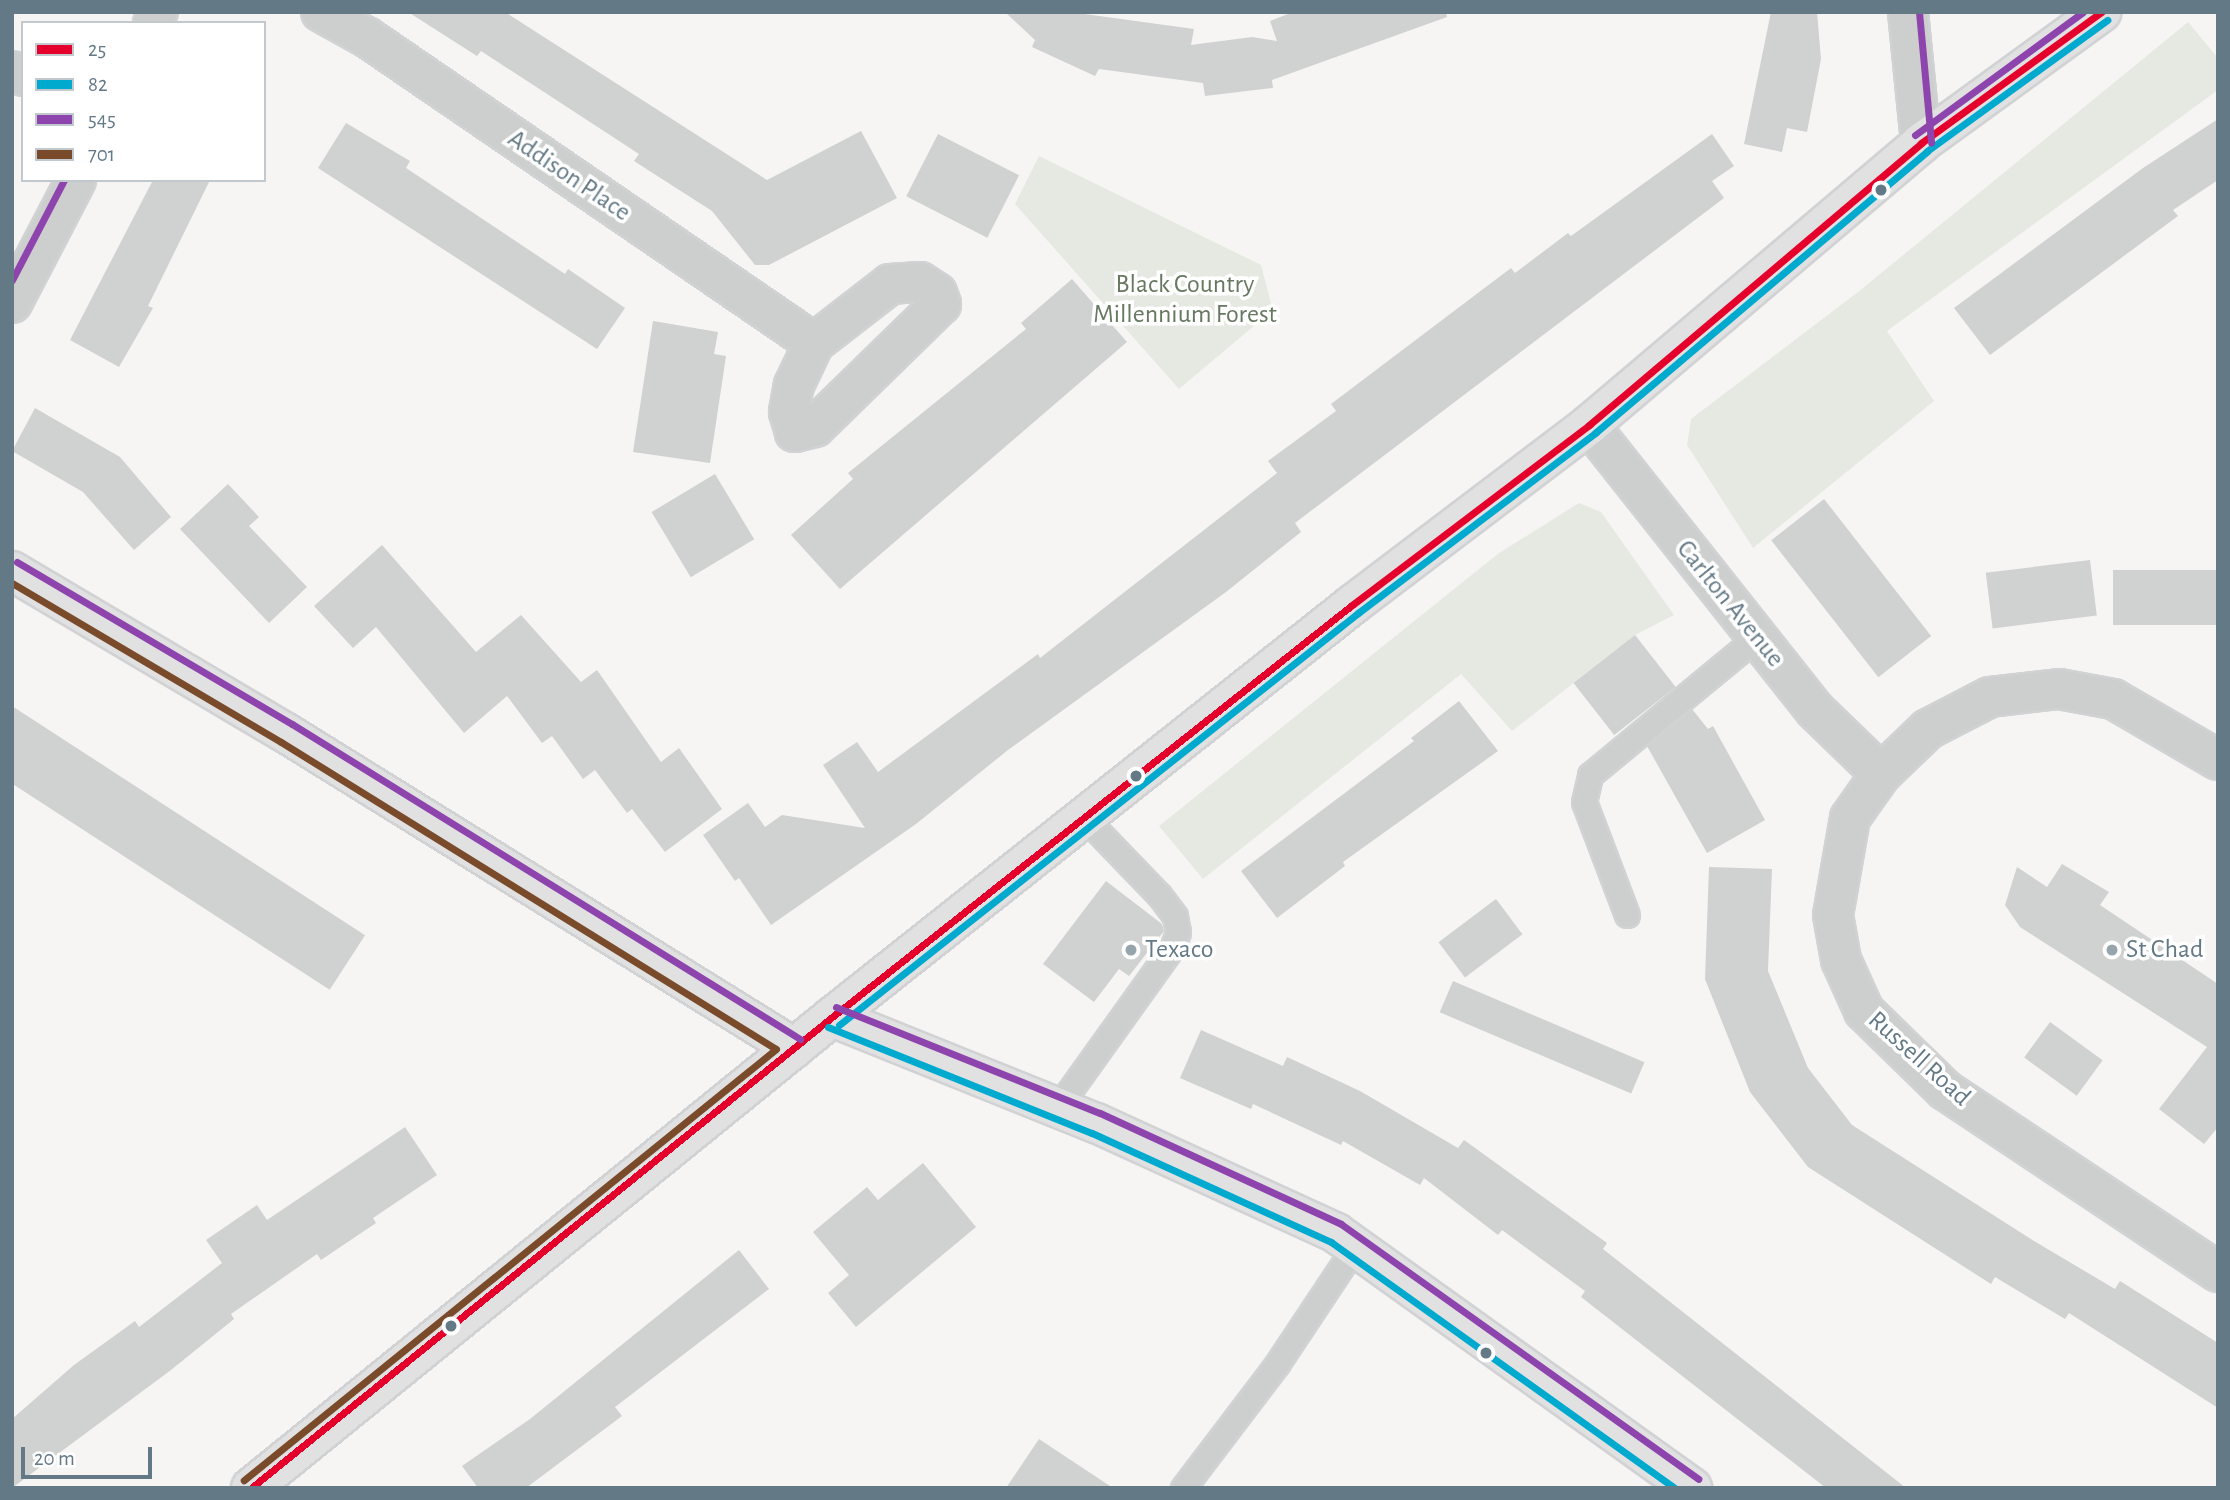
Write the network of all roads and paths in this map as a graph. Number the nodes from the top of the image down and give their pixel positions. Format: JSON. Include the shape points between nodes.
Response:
{"nodes":[{"id":1,"x":321,"y":12,"type":"edge"},
{"id":2,"x":1908,"y":12,"type":"edge"},
{"id":3,"x":2101,"y":12,"type":"edge"},
{"id":4,"x":1921,"y":143,"type":"junction"},
{"id":5,"x":75,"y":182,"type":"edge"},
{"id":6,"x":12,"y":303,"type":"edge"},
{"id":7,"x":814,"y":344,"type":"dead end"},
{"id":8,"x":1589,"y":425,"type":"junction"},
{"id":9,"x":12,"y":572,"type":"edge"},
{"id":10,"x":1756,"y":638,"type":"junction"},
{"id":11,"x":2211,"y":745,"type":"edge"},
{"id":12,"x":1881,"y":774,"type":"junction"},
{"id":13,"x":1084,"y":817,"type":"junction"},
{"id":14,"x":1628,"y":915,"type":"dead end"},
{"id":15,"x":832,"y":1017,"type":"junction"},
{"id":16,"x":794,"y":1048,"type":"junction"},
{"id":17,"x":1058,"y":1107,"type":"junction"},
{"id":18,"x":1356,"y":1245,"type":"junction"},
{"id":19,"x":2218,"y":1272,"type":"edge"},
{"id":20,"x":251,"y":1488,"type":"edge"},
{"id":21,"x":1183,"y":1488,"type":"edge"},
{"id":22,"x":1692,"y":1488,"type":"edge"}],
"edges":[{"from":1,"to":7,"type":"street","name":"Addison Place","via":[[368,38]]},
{"from":2,"to":4,"type":"street"},
{"from":3,"to":4,"type":"main road"},
{"from":4,"to":8,"type":"main road"},
{"from":5,"to":6,"type":"street"},
{"from":8,"to":10,"type":"street","name":"Carlton Avenue"},
{"from":8,"to":13,"type":"main road"},
{"from":9,"to":16,"type":"main road","via":[[286,733]]},
{"from":10,"to":12,"type":"street","name":"Carlton Avenue","via":[[1815,710]]},
{"from":10,"to":14,"type":"lane","via":[[1590,775],[1584,802]]},
{"from":11,"to":12,"type":"street","name":"Russell Road","via":[[2113,699],[2059,689],[1990,697],[1957,712],[1928,729]]},
{"from":12,"to":19,"type":"street","name":"Russell Road","via":[[1850,818],[1833,915],[1841,960],[1864,1011],[1945,1090]]},
{"from":13,"to":15,"type":"main road"},
{"from":13,"to":17,"type":"lane","via":[[1159,895],[1175,916],[1178,932],[1172,948]]},
{"from":15,"to":16,"type":"main road"},
{"from":15,"to":17,"type":"main road"},
{"from":16,"to":20,"type":"main road"},
{"from":17,"to":18,"type":"main road","via":[[1224,1178]]},
{"from":18,"to":21,"type":"lane","via":[[1277,1364]]},
{"from":18,"to":22,"type":"main road"}]}
